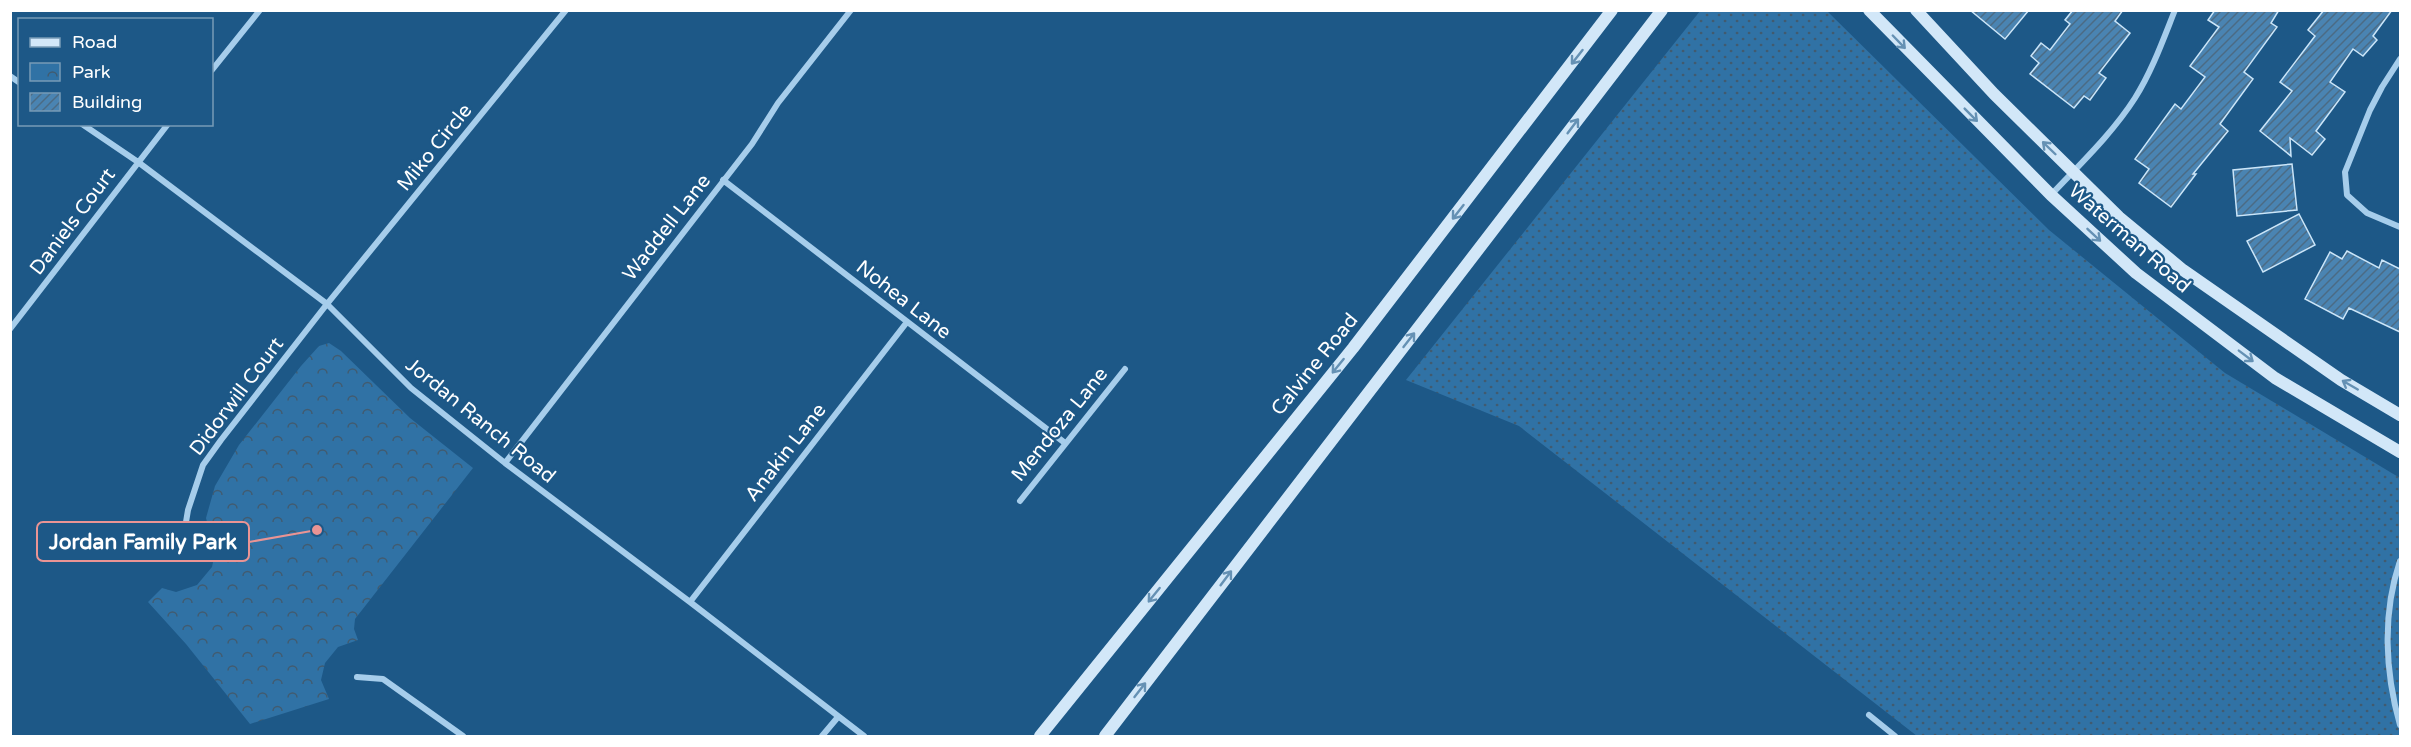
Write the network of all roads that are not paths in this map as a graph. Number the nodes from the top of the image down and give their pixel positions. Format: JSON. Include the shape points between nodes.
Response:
{"nodes":[{"id":1,"x":260,"y":10,"type":"edge"},
{"id":2,"x":566,"y":10,"type":"edge"},
{"id":3,"x":851,"y":10,"type":"edge"},
{"id":4,"x":1612,"y":10,"type":"edge"},
{"id":5,"x":1662,"y":10,"type":"edge"},
{"id":6,"x":1869,"y":10,"type":"edge"},
{"id":7,"x":1916,"y":10,"type":"edge"},
{"id":8,"x":2175,"y":10,"type":"edge"},
{"id":9,"x":2400,"y":59,"type":"edge"},
{"id":10,"x":213,"y":69,"type":"edge"},
{"id":11,"x":85,"y":126,"type":"edge"},
{"id":12,"x":166,"y":126,"type":"edge"},
{"id":13,"x":138,"y":162,"type":"junction"},
{"id":14,"x":2073,"y":171,"type":"junction"},
{"id":15,"x":723,"y":180,"type":"junction"},
{"id":16,"x":2051,"y":195,"type":"junction"},
{"id":17,"x":2400,"y":227,"type":"edge"},
{"id":18,"x":327,"y":304,"type":"junction"},
{"id":19,"x":907,"y":322,"type":"junction"},
{"id":20,"x":10,"y":329,"type":"edge"},
{"id":21,"x":1125,"y":369,"type":"dead end"},
{"id":22,"x":2400,"y":415,"type":"edge"},
{"id":23,"x":1065,"y":443,"type":"junction"},
{"id":24,"x":2400,"y":452,"type":"edge"},
{"id":25,"x":505,"y":463,"type":"junction"},
{"id":26,"x":1020,"y":501,"type":"dead end"},
{"id":27,"x":181,"y":552,"type":"dead end"},
{"id":28,"x":2400,"y":561,"type":"edge"},
{"id":29,"x":690,"y":602,"type":"junction"},
{"id":30,"x":357,"y":677,"type":"dead end"},
{"id":31,"x":1869,"y":715,"type":"dead end"},
{"id":32,"x":838,"y":717,"type":"junction"},
{"id":33,"x":2400,"y":725,"type":"edge"},
{"id":34,"x":463,"y":736,"type":"edge"},
{"id":35,"x":822,"y":736,"type":"edge"},
{"id":36,"x":864,"y":736,"type":"edge"},
{"id":37,"x":1040,"y":736,"type":"edge"},
{"id":38,"x":1105,"y":736,"type":"edge"},
{"id":39,"x":1895,"y":736,"type":"edge"}],
"edges":[{"from":1,"to":10,"type":"street"},
{"from":2,"to":18,"type":"street","name":"Miko Circle"},
{"from":3,"to":15,"type":"street","name":"Waddell Lane"},
{"from":4,"to":37,"type":"main road","name":"Calvine Road","one_way":true,"via":[[1353,348]]},
{"from":38,"to":5,"type":"main road","one_way":true},
{"from":6,"to":16,"type":"main road","name":"Waterman Road","one_way":true},
{"from":14,"to":7,"type":"main road","name":"Waterman Road","one_way":true},
{"from":8,"to":14,"type":"street","via":[[2154,64],[2135,98]]},
{"from":9,"to":17,"type":"street","via":[[2370,110],[2345,172],[2347,195],[2367,213]]},
{"from":11,"to":13,"type":"street","name":"Jordan Ranch Road"},
{"from":12,"to":13,"type":"street"},
{"from":13,"to":18,"type":"street","name":"Jordan Ranch Road"},
{"from":13,"to":20,"type":"street","name":"Daniels Court"},
{"from":14,"to":16,"type":"street"},
{"from":22,"to":14,"type":"main road","name":"Waterman Road","one_way":true,"via":[[2341,380],[2182,270],[2119,217]]},
{"from":15,"to":19,"type":"street","name":"Nohea Lane"},
{"from":15,"to":25,"type":"street","name":"Waddell Lane"},
{"from":16,"to":24,"type":"main road","name":"Waterman Road","one_way":true,"via":[[2136,273],[2275,378]]},
{"from":18,"to":25,"type":"street","name":"Jordan Ranch Road","via":[[411,388]]},
{"from":18,"to":27,"type":"street","name":"Didorwill Court","via":[[203,465],[188,510]]},
{"from":19,"to":23,"type":"street","name":"Nohea Lane"},
{"from":19,"to":29,"type":"street","name":"Anakin Lane"},
{"from":21,"to":23,"type":"street","name":"Mendoza Lane"},
{"from":23,"to":26,"type":"street","name":"Mendoza Lane"},
{"from":25,"to":29,"type":"street","name":"Jordan Ranch Road"},
{"from":28,"to":33,"type":"street","via":[[2388,632],[2389,673]]},
{"from":29,"to":32,"type":"street","name":"Jordan Ranch Road"},
{"from":30,"to":34,"type":"street","via":[[383,679]]},
{"from":31,"to":39,"type":"street"},
{"from":32,"to":35,"type":"street"},
{"from":32,"to":36,"type":"street","name":"Jordan Ranch Road"}]}
